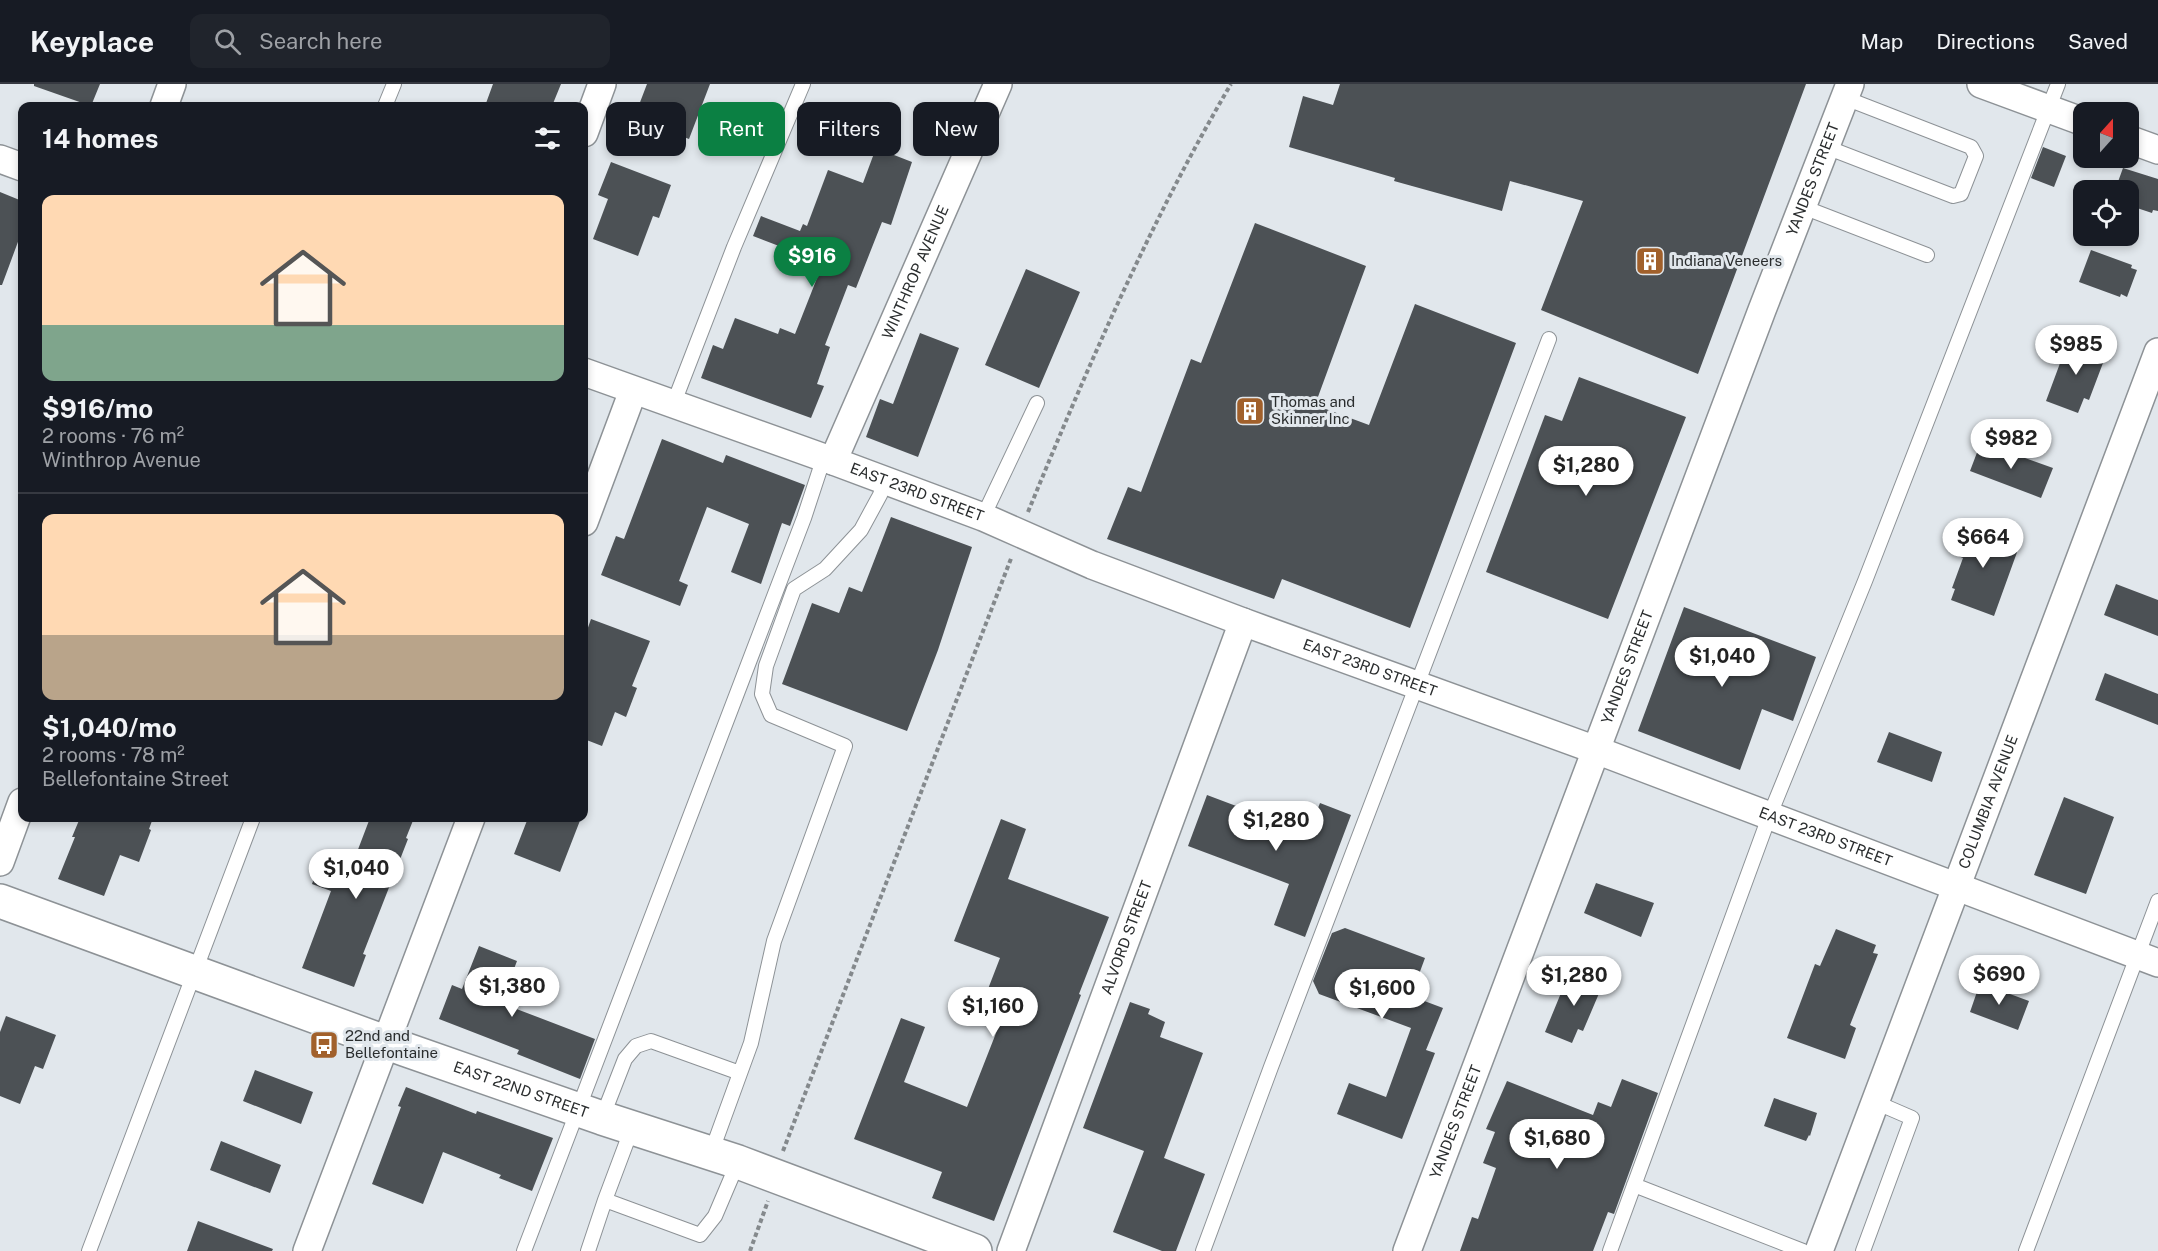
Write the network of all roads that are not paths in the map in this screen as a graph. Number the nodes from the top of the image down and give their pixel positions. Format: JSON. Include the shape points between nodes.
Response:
{"nodes":[{"id":1,"x":172,"y":84,"type":"edge"},
{"id":2,"x":394,"y":84,"type":"edge"},
{"id":3,"x":602,"y":84,"type":"edge"},
{"id":4,"x":803,"y":84,"type":"edge"},
{"id":5,"x":998,"y":84,"type":"edge"},
{"id":6,"x":1981,"y":84,"type":"edge"},
{"id":7,"x":2058,"y":84,"type":"edge"},
{"id":8,"x":1848,"y":91,"type":"edge"},
{"id":9,"x":165,"y":102,"type":"edge"},
{"id":10,"x":387,"y":102,"type":"edge"},
{"id":11,"x":2048,"y":109,"type":"junction"},
{"id":12,"x":2073,"y":118,"type":"edge"},
{"id":13,"x":588,"y":122,"type":"edge"},
{"id":14,"x":2139,"y":143,"type":"edge"},
{"id":15,"x":1826,"y":147,"type":"junction"},
{"id":16,"x":2158,"y":150,"type":"edge"},
{"id":17,"x":0,"y":159,"type":"edge"},
{"id":18,"x":18,"y":166,"type":"edge"},
{"id":19,"x":1803,"y":207,"type":"junction"},
{"id":20,"x":1927,"y":255,"type":"dead end"},
{"id":21,"x":1549,"y":339,"type":"dead end"},
{"id":22,"x":2158,"y":352,"type":"edge"},
{"id":23,"x":588,"y":374,"type":"edge"},
{"id":24,"x":633,"y":391,"type":"junction"},
{"id":25,"x":1037,"y":403,"type":"dead end"},
{"id":26,"x":673,"y":405,"type":"junction"},
{"id":27,"x":828,"y":459,"type":"junction"},
{"id":28,"x":885,"y":480,"type":"junction"},
{"id":29,"x":588,"y":511,"type":"edge"},
{"id":30,"x":983,"y":517,"type":"junction"},
{"id":31,"x":1244,"y":622,"type":"junction"},
{"id":32,"x":1416,"y":685,"type":"junction"},
{"id":33,"x":1596,"y":750,"type":"junction"},
{"id":34,"x":18,"y":813,"type":"edge"},
{"id":35,"x":1769,"y":817,"type":"junction"},
{"id":36,"x":251,"y":822,"type":"edge"},
{"id":37,"x":469,"y":822,"type":"edge"},
{"id":38,"x":0,"y":862,"type":"edge"},
{"id":39,"x":1956,"y":887,"type":"junction"},
{"id":40,"x":0,"y":901,"type":"edge"},
{"id":41,"x":2158,"y":901,"type":"edge"},
{"id":42,"x":2147,"y":959,"type":"edge"},
{"id":43,"x":194,"y":972,"type":"junction"},
{"id":44,"x":385,"y":1042,"type":"junction"},
{"id":45,"x":740,"y":1073,"type":"junction"},
{"id":46,"x":1875,"y":1102,"type":"junction"},
{"id":47,"x":604,"y":1119,"type":"junction"},
{"id":48,"x":724,"y":1157,"type":"junction"},
{"id":49,"x":1634,"y":1185,"type":"junction"},
{"id":50,"x":605,"y":1200,"type":"junction"},
{"id":51,"x":89,"y":1251,"type":"edge"},
{"id":52,"x":307,"y":1251,"type":"edge"},
{"id":53,"x":524,"y":1251,"type":"edge"},
{"id":54,"x":588,"y":1251,"type":"edge"},
{"id":55,"x":975,"y":1251,"type":"edge"},
{"id":56,"x":1011,"y":1251,"type":"edge"},
{"id":57,"x":1203,"y":1251,"type":"edge"},
{"id":58,"x":1407,"y":1251,"type":"edge"},
{"id":59,"x":1610,"y":1251,"type":"edge"},
{"id":60,"x":1803,"y":1251,"type":"edge"},
{"id":61,"x":1819,"y":1251,"type":"edge"},
{"id":62,"x":1863,"y":1251,"type":"edge"},
{"id":63,"x":2025,"y":1251,"type":"edge"}],
"edges":[{"from":1,"to":9,"type":"street"},
{"from":2,"to":10,"type":"lane"},
{"from":3,"to":13,"type":"street"},
{"from":4,"to":26,"type":"lane"},
{"from":5,"to":27,"type":"street","name":"WINTHROP AVENUE"},
{"from":6,"to":11,"type":"street"},
{"from":7,"to":11,"type":"lane"},
{"from":8,"to":15,"type":"street","name":"YANDES STREET"},
{"from":8,"to":15,"type":"lane","via":[[1971,147],[1976,156],[1960,194],[1953,196]]},
{"from":11,"to":12,"type":"street"},
{"from":11,"to":35,"type":"lane"},
{"from":14,"to":16,"type":"street"},
{"from":15,"to":19,"type":"street","name":"YANDES STREET"},
{"from":17,"to":18,"type":"street"},
{"from":19,"to":20,"type":"lane"},
{"from":19,"to":33,"type":"street","name":"YANDES STREET"},
{"from":21,"to":32,"type":"lane"},
{"from":22,"to":39,"type":"street","name":"COLUMBIA AVENUE"},
{"from":23,"to":24,"type":"street","name":"EAST 23RD STREET"},
{"from":24,"to":26,"type":"street","name":"EAST 23RD STREET"},
{"from":24,"to":29,"type":"street"},
{"from":25,"to":30,"type":"lane"},
{"from":26,"to":27,"type":"street","name":"EAST 23RD STREET"},
{"from":27,"to":28,"type":"street","name":"EAST 23RD STREET"},
{"from":27,"to":47,"type":"lane","via":[[800,529]]},
{"from":28,"to":30,"type":"street","name":"EAST 23RD STREET"},
{"from":28,"to":45,"type":"lane","via":[[861,530],[825,569],[794,589],[766,666],[762,694],[771,715],[845,746],[774,941],[751,1043]]},
{"from":30,"to":31,"type":"street","name":"EAST 23RD STREET","via":[[1092,565]]},
{"from":31,"to":32,"type":"street","name":"EAST 23RD STREET"},
{"from":31,"to":56,"type":"street","name":"ALVORD STREET"},
{"from":32,"to":33,"type":"street","name":"EAST 23RD STREET"},
{"from":32,"to":57,"type":"lane"},
{"from":33,"to":35,"type":"street","name":"EAST 23RD STREET"},
{"from":33,"to":58,"type":"street","name":"YANDES STREET"},
{"from":34,"to":38,"type":"street"},
{"from":35,"to":39,"type":"street","name":"EAST 23RD STREET"},
{"from":35,"to":49,"type":"lane"},
{"from":36,"to":43,"type":"lane"},
{"from":37,"to":44,"type":"street"},
{"from":39,"to":42,"type":"street","name":"EAST 23RD STREET"},
{"from":39,"to":46,"type":"street","name":"COLUMBIA AVENUE"},
{"from":40,"to":43,"type":"main road","name":"EAST 22ND STREET"},
{"from":41,"to":42,"type":"lane"},
{"from":42,"to":63,"type":"lane"},
{"from":43,"to":44,"type":"main road","name":"EAST 22ND STREET"},
{"from":43,"to":51,"type":"lane"},
{"from":44,"to":47,"type":"main road","name":"EAST 22ND STREET"},
{"from":44,"to":52,"type":"street"},
{"from":45,"to":47,"type":"lane","via":[[651,1041],[636,1046],[625,1059]]},
{"from":45,"to":48,"type":"lane"},
{"from":46,"to":61,"type":"street","name":"COLUMBIA AVENUE"},
{"from":46,"to":62,"type":"lane","via":[[1912,1118]]},
{"from":47,"to":48,"type":"main road","name":"EAST 22ND STREET"},
{"from":47,"to":50,"type":"lane"},
{"from":47,"to":53,"type":"lane"},
{"from":48,"to":50,"type":"lane","via":[[724,1199],[700,1235]]},
{"from":48,"to":55,"type":"main road","name":"EAST 22ND STREET"},
{"from":49,"to":59,"type":"lane"},
{"from":49,"to":60,"type":"lane"},
{"from":50,"to":54,"type":"lane"}]}
